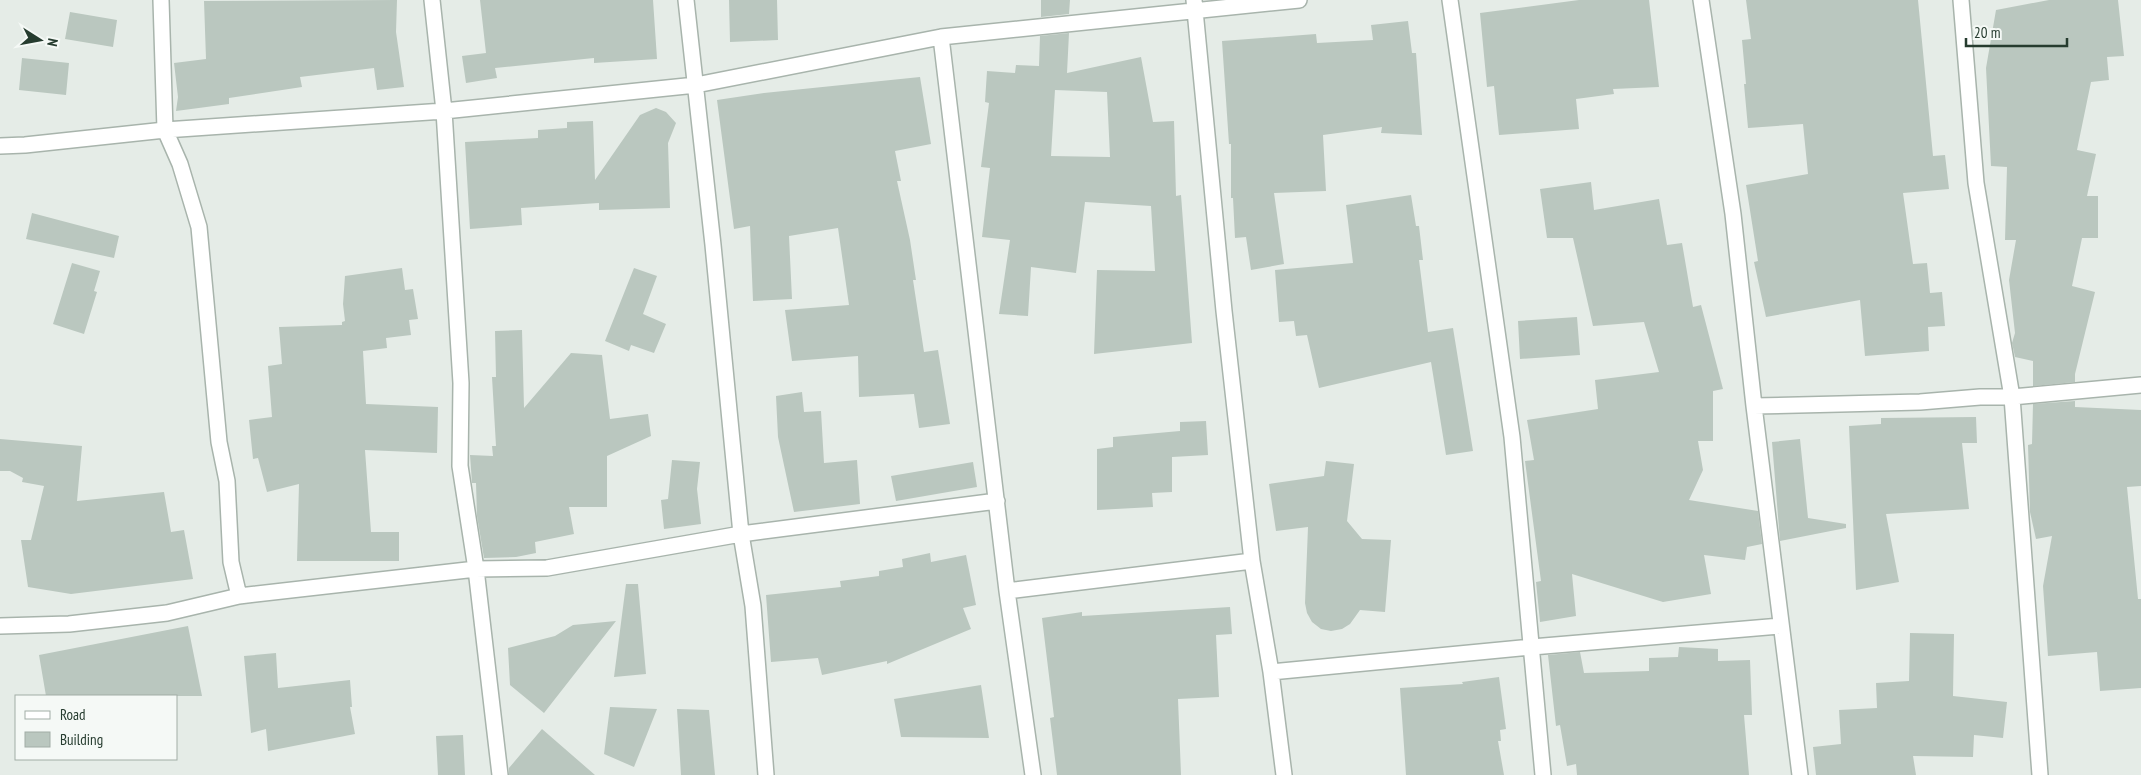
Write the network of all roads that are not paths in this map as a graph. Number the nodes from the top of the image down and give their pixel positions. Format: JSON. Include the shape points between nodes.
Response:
{"nodes":[{"id":1,"x":161,"y":0,"type":"edge"},
{"id":2,"x":432,"y":0,"type":"edge"},
{"id":3,"x":686,"y":0,"type":"edge"},
{"id":4,"x":1299,"y":0,"type":"edge"},
{"id":5,"x":1450,"y":0,"type":"edge"},
{"id":6,"x":1701,"y":0,"type":"edge"},
{"id":7,"x":1961,"y":0,"type":"edge"},
{"id":8,"x":1195,"y":6,"type":"edge"},
{"id":9,"x":940,"y":38,"type":"junction"},
{"id":10,"x":696,"y":86,"type":"junction"},
{"id":11,"x":444,"y":111,"type":"junction"},
{"id":12,"x":165,"y":130,"type":"junction"},
{"id":13,"x":0,"y":146,"type":"edge"},
{"id":14,"x":2141,"y":385,"type":"edge"},
{"id":15,"x":2012,"y":397,"type":"junction"},
{"id":16,"x":1754,"y":406,"type":"junction"},
{"id":17,"x":997,"y":501,"type":"junction"},
{"id":18,"x":741,"y":534,"type":"junction"},
{"id":19,"x":1252,"y":561,"type":"junction"},
{"id":20,"x":476,"y":569,"type":"junction"},
{"id":21,"x":1007,"y":591,"type":"junction"},
{"id":22,"x":239,"y":596,"type":"junction"},
{"id":23,"x":0,"y":626,"type":"edge"},
{"id":24,"x":1781,"y":626,"type":"junction"},
{"id":25,"x":1532,"y":647,"type":"junction"},
{"id":26,"x":1272,"y":672,"type":"junction"},
{"id":27,"x":500,"y":775,"type":"edge"},
{"id":28,"x":766,"y":775,"type":"edge"},
{"id":29,"x":1032,"y":775,"type":"edge"},
{"id":30,"x":1284,"y":775,"type":"edge"},
{"id":31,"x":1543,"y":775,"type":"edge"},
{"id":32,"x":1800,"y":775,"type":"edge"},
{"id":33,"x":2040,"y":775,"type":"edge"}],
"edges":[{"from":1,"to":12,"type":"street"},
{"from":2,"to":11,"type":"street"},
{"from":3,"to":10,"type":"street"},
{"from":4,"to":8,"type":"street"},
{"from":5,"to":25,"type":"street","via":[[1512,438]]},
{"from":6,"to":16,"type":"street","via":[[1734,214]]},
{"from":7,"to":15,"type":"street","via":[[1976,184]]},
{"from":8,"to":9,"type":"street"},
{"from":8,"to":19,"type":"street"},
{"from":9,"to":10,"type":"street"},
{"from":9,"to":17,"type":"street"},
{"from":10,"to":11,"type":"street"},
{"from":10,"to":18,"type":"street"},
{"from":11,"to":12,"type":"street"},
{"from":11,"to":20,"type":"street","via":[[461,383],[460,466]]},
{"from":12,"to":13,"type":"street"},
{"from":12,"to":22,"type":"street","via":[[180,164],[199,227],[219,442],[227,480],[231,562]]},
{"from":14,"to":15,"type":"street"},
{"from":15,"to":16,"type":"street"},
{"from":15,"to":33,"type":"street"},
{"from":16,"to":24,"type":"street"},
{"from":17,"to":18,"type":"street"},
{"from":17,"to":21,"type":"street"},
{"from":18,"to":20,"type":"street","via":[[547,568]]},
{"from":18,"to":28,"type":"street","via":[[753,606]]},
{"from":19,"to":21,"type":"street"},
{"from":19,"to":26,"type":"street"},
{"from":20,"to":22,"type":"street"},
{"from":20,"to":27,"type":"street"},
{"from":21,"to":29,"type":"street"},
{"from":22,"to":23,"type":"street","via":[[167,613],[69,624]]},
{"from":24,"to":25,"type":"street"},
{"from":24,"to":32,"type":"street"},
{"from":25,"to":26,"type":"street"},
{"from":25,"to":31,"type":"street"},
{"from":26,"to":30,"type":"street"}]}
